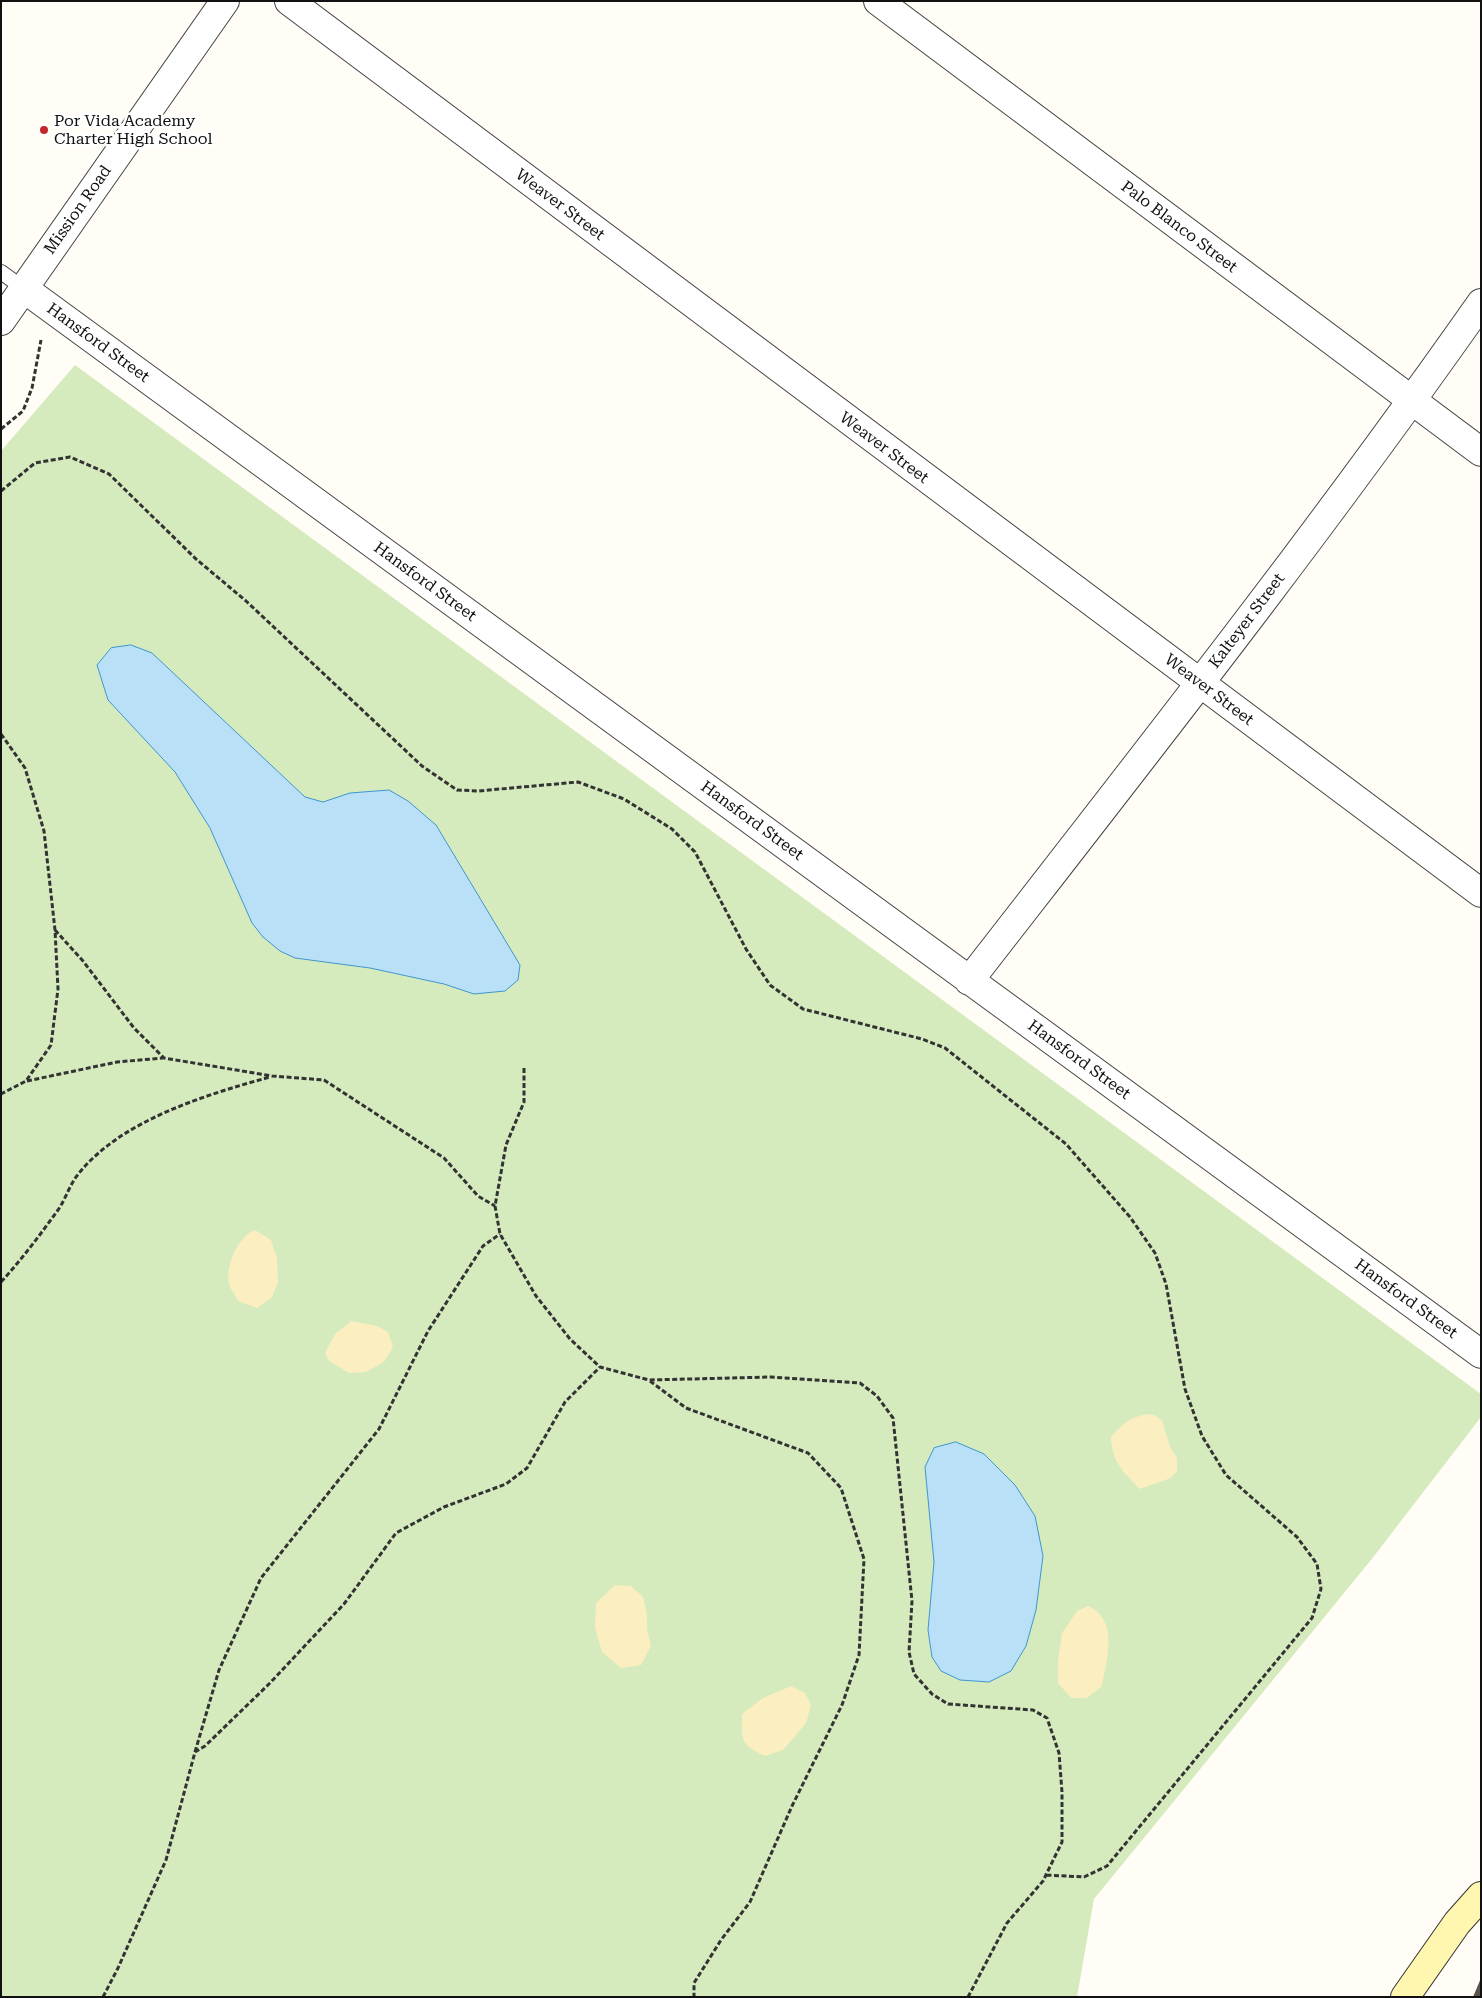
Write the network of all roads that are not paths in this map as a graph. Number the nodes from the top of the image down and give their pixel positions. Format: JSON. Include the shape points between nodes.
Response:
{"nodes":[{"id":1,"x":225,"y":1,"type":"edge"},
{"id":2,"x":289,"y":1,"type":"edge"},
{"id":3,"x":878,"y":1,"type":"edge"},
{"id":4,"x":1,"y":272,"type":"edge"},
{"id":5,"x":23,"y":288,"type":"junction"},
{"id":6,"x":1481,"y":303,"type":"edge"},
{"id":7,"x":1,"y":321,"type":"edge"},
{"id":8,"x":1412,"y":402,"type":"junction"},
{"id":9,"x":1481,"y":452,"type":"edge"},
{"id":10,"x":1200,"y":684,"type":"junction"},
{"id":11,"x":1481,"y":893,"type":"edge"},
{"id":12,"x":969,"y":980,"type":"junction"},
{"id":13,"x":1481,"y":1354,"type":"edge"},
{"id":14,"x":1481,"y":1896,"type":"edge"},
{"id":15,"x":1406,"y":1997,"type":"edge"}],
"edges":[{"from":1,"to":5,"type":"street","name":"Mission Road"},
{"from":2,"to":10,"type":"street","name":"Weaver Street"},
{"from":3,"to":8,"type":"street","name":"Palo Blanco Street"},
{"from":4,"to":5,"type":"lane"},
{"from":5,"to":7,"type":"street","name":"Mission Road"},
{"from":5,"to":12,"type":"street","name":"Hansford Street"},
{"from":6,"to":8,"type":"street","name":"Kalteyer Street"},
{"from":8,"to":9,"type":"street","name":"Palo Blanco Street"},
{"from":8,"to":10,"type":"street","name":"Kalteyer Street"},
{"from":10,"to":11,"type":"street","name":"Weaver Street"},
{"from":10,"to":12,"type":"street","name":"Kalteyer Street"},
{"from":12,"to":13,"type":"street","name":"Hansford Street"},
{"from":14,"to":15,"type":"main road","via":[[1457,1923]]}]}
